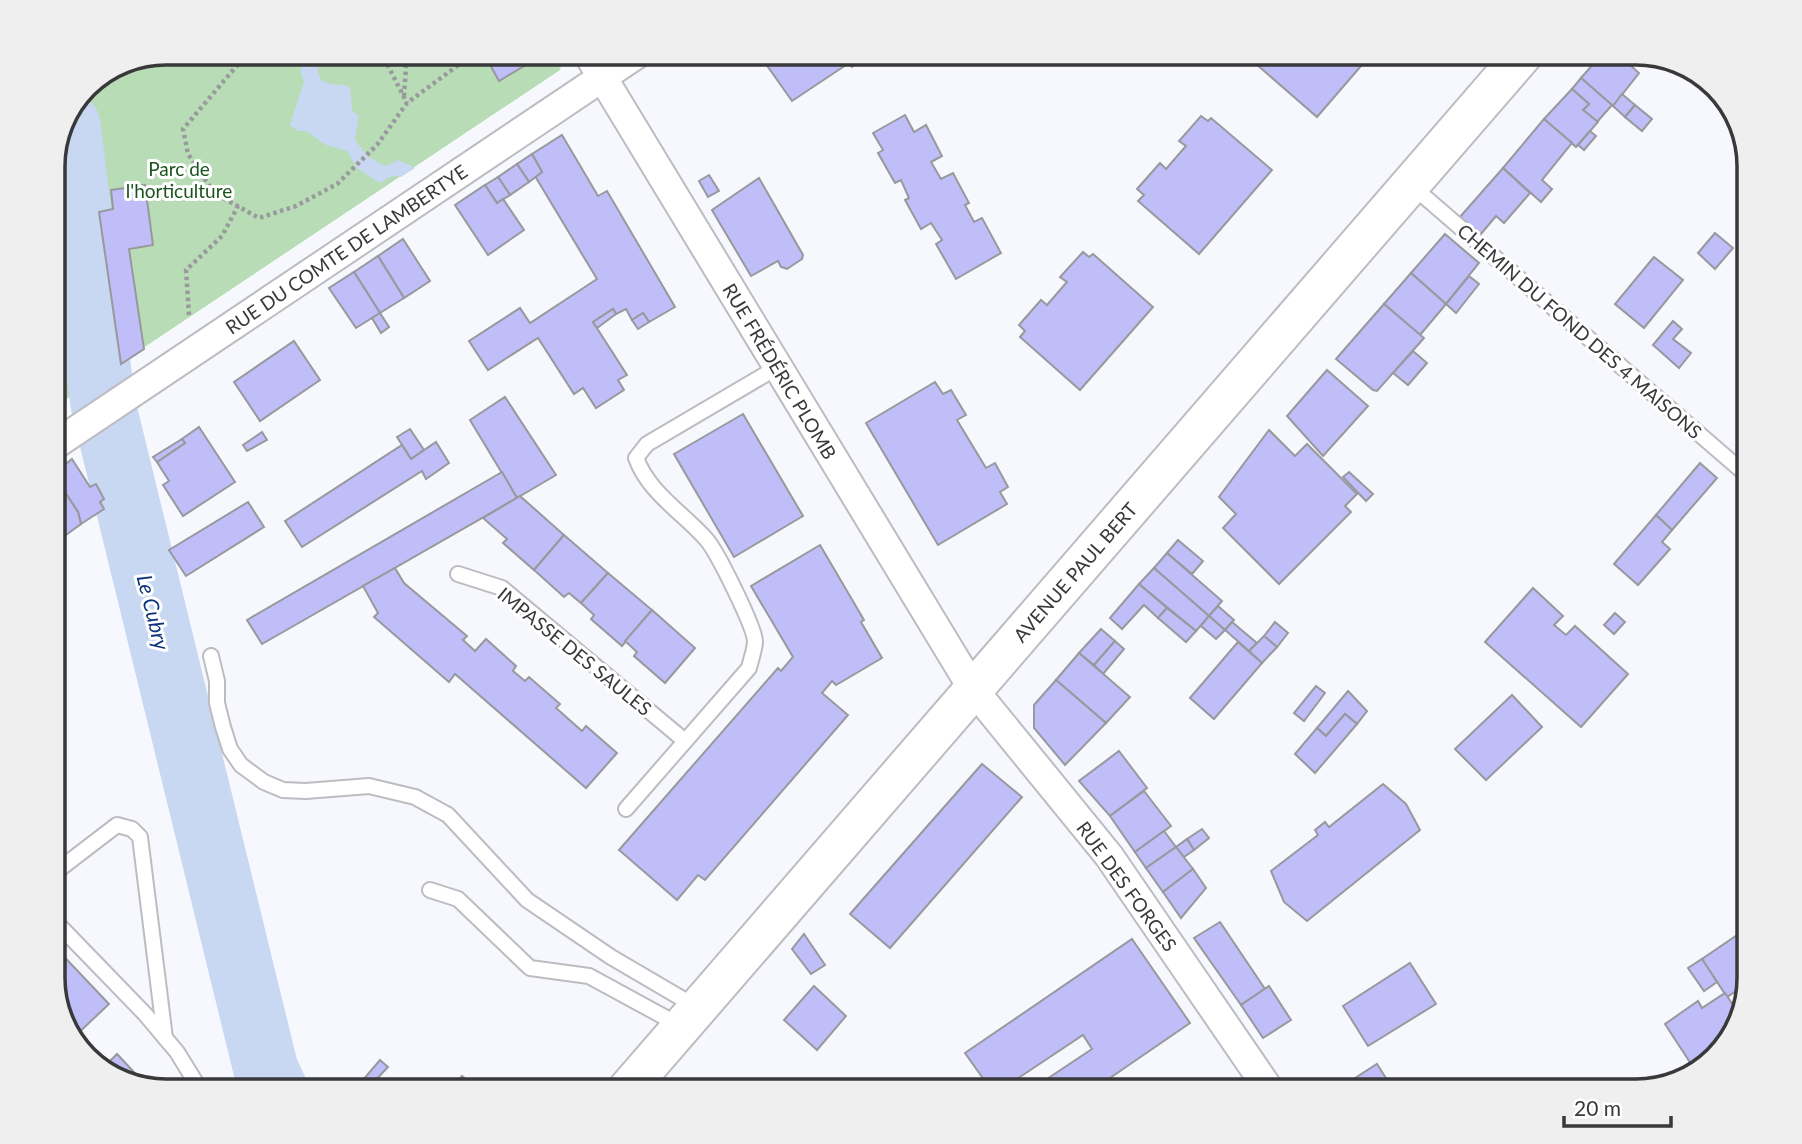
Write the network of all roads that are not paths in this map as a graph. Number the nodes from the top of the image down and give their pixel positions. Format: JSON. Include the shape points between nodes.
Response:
{"nodes":[{"id":1,"x":595,"y":65,"type":"edge"},
{"id":2,"x":622,"y":65,"type":"edge"},
{"id":3,"x":1514,"y":65,"type":"edge"},
{"id":4,"x":603,"y":78,"type":"junction"},
{"id":5,"x":1410,"y":184,"type":"junction"},
{"id":6,"x":778,"y":368,"type":"junction"},
{"id":7,"x":65,"y":438,"type":"edge"},
{"id":8,"x":1737,"y":467,"type":"edge"},
{"id":9,"x":458,"y":574,"type":"dead end"},
{"id":10,"x":211,"y":656,"type":"dead end"},
{"id":11,"x":973,"y":690,"type":"junction"},
{"id":12,"x":685,"y":741,"type":"junction"},
{"id":13,"x":625,"y":809,"type":"dead end"},
{"id":14,"x":65,"y":865,"type":"edge"},
{"id":15,"x":430,"y":890,"type":"dead end"},
{"id":16,"x":65,"y":932,"type":"edge"},
{"id":17,"x":692,"y":1017,"type":"junction"},
{"id":18,"x":165,"y":1038,"type":"junction"},
{"id":19,"x":194,"y":1079,"type":"edge"},
{"id":20,"x":637,"y":1079,"type":"edge"},
{"id":21,"x":1262,"y":1079,"type":"edge"}],
"edges":[{"from":1,"to":4,"type":"street","name":"RUE FRÉDÉRIC PLOMB"},
{"from":2,"to":4,"type":"street","name":"RUE DU COMTE DE LAMBERTYE"},
{"from":3,"to":5,"type":"main road","name":"AVENUE PAUL BERT"},
{"from":4,"to":6,"type":"street","name":"RUE FRÉDÉRIC PLOMB"},
{"from":4,"to":7,"type":"street","name":"RUE DU COMTE DE LAMBERTYE"},
{"from":5,"to":8,"type":"lane","name":"CHEMIN DU FOND DES 4 MAISONS"},
{"from":5,"to":11,"type":"main road","name":"AVENUE PAUL BERT"},
{"from":6,"to":11,"type":"street","name":"RUE FRÉDÉRIC PLOMB"},
{"from":6,"to":12,"type":"lane","via":[[647,444],[636,458],[652,487],[708,541],[751,622],[755,642],[749,668]]},
{"from":9,"to":12,"type":"lane","name":"IMPASSE DES SAULES","via":[[502,588]]},
{"from":10,"to":17,"type":"lane","via":[[223,727],[241,765],[283,790],[369,786],[415,797],[448,815],[527,900]]},
{"from":11,"to":17,"type":"main road","name":"AVENUE PAUL BERT"},
{"from":11,"to":21,"type":"street","name":"RUE DES FORGES","via":[[1109,856]]},
{"from":12,"to":13,"type":"lane"},
{"from":14,"to":18,"type":"lane","via":[[117,825],[140,837]]},
{"from":15,"to":17,"type":"lane","via":[[458,898],[530,968],[589,976]]},
{"from":16,"to":18,"type":"lane"},
{"from":17,"to":20,"type":"main road","name":"AVENUE PAUL BERT"},
{"from":18,"to":19,"type":"lane"}]}
